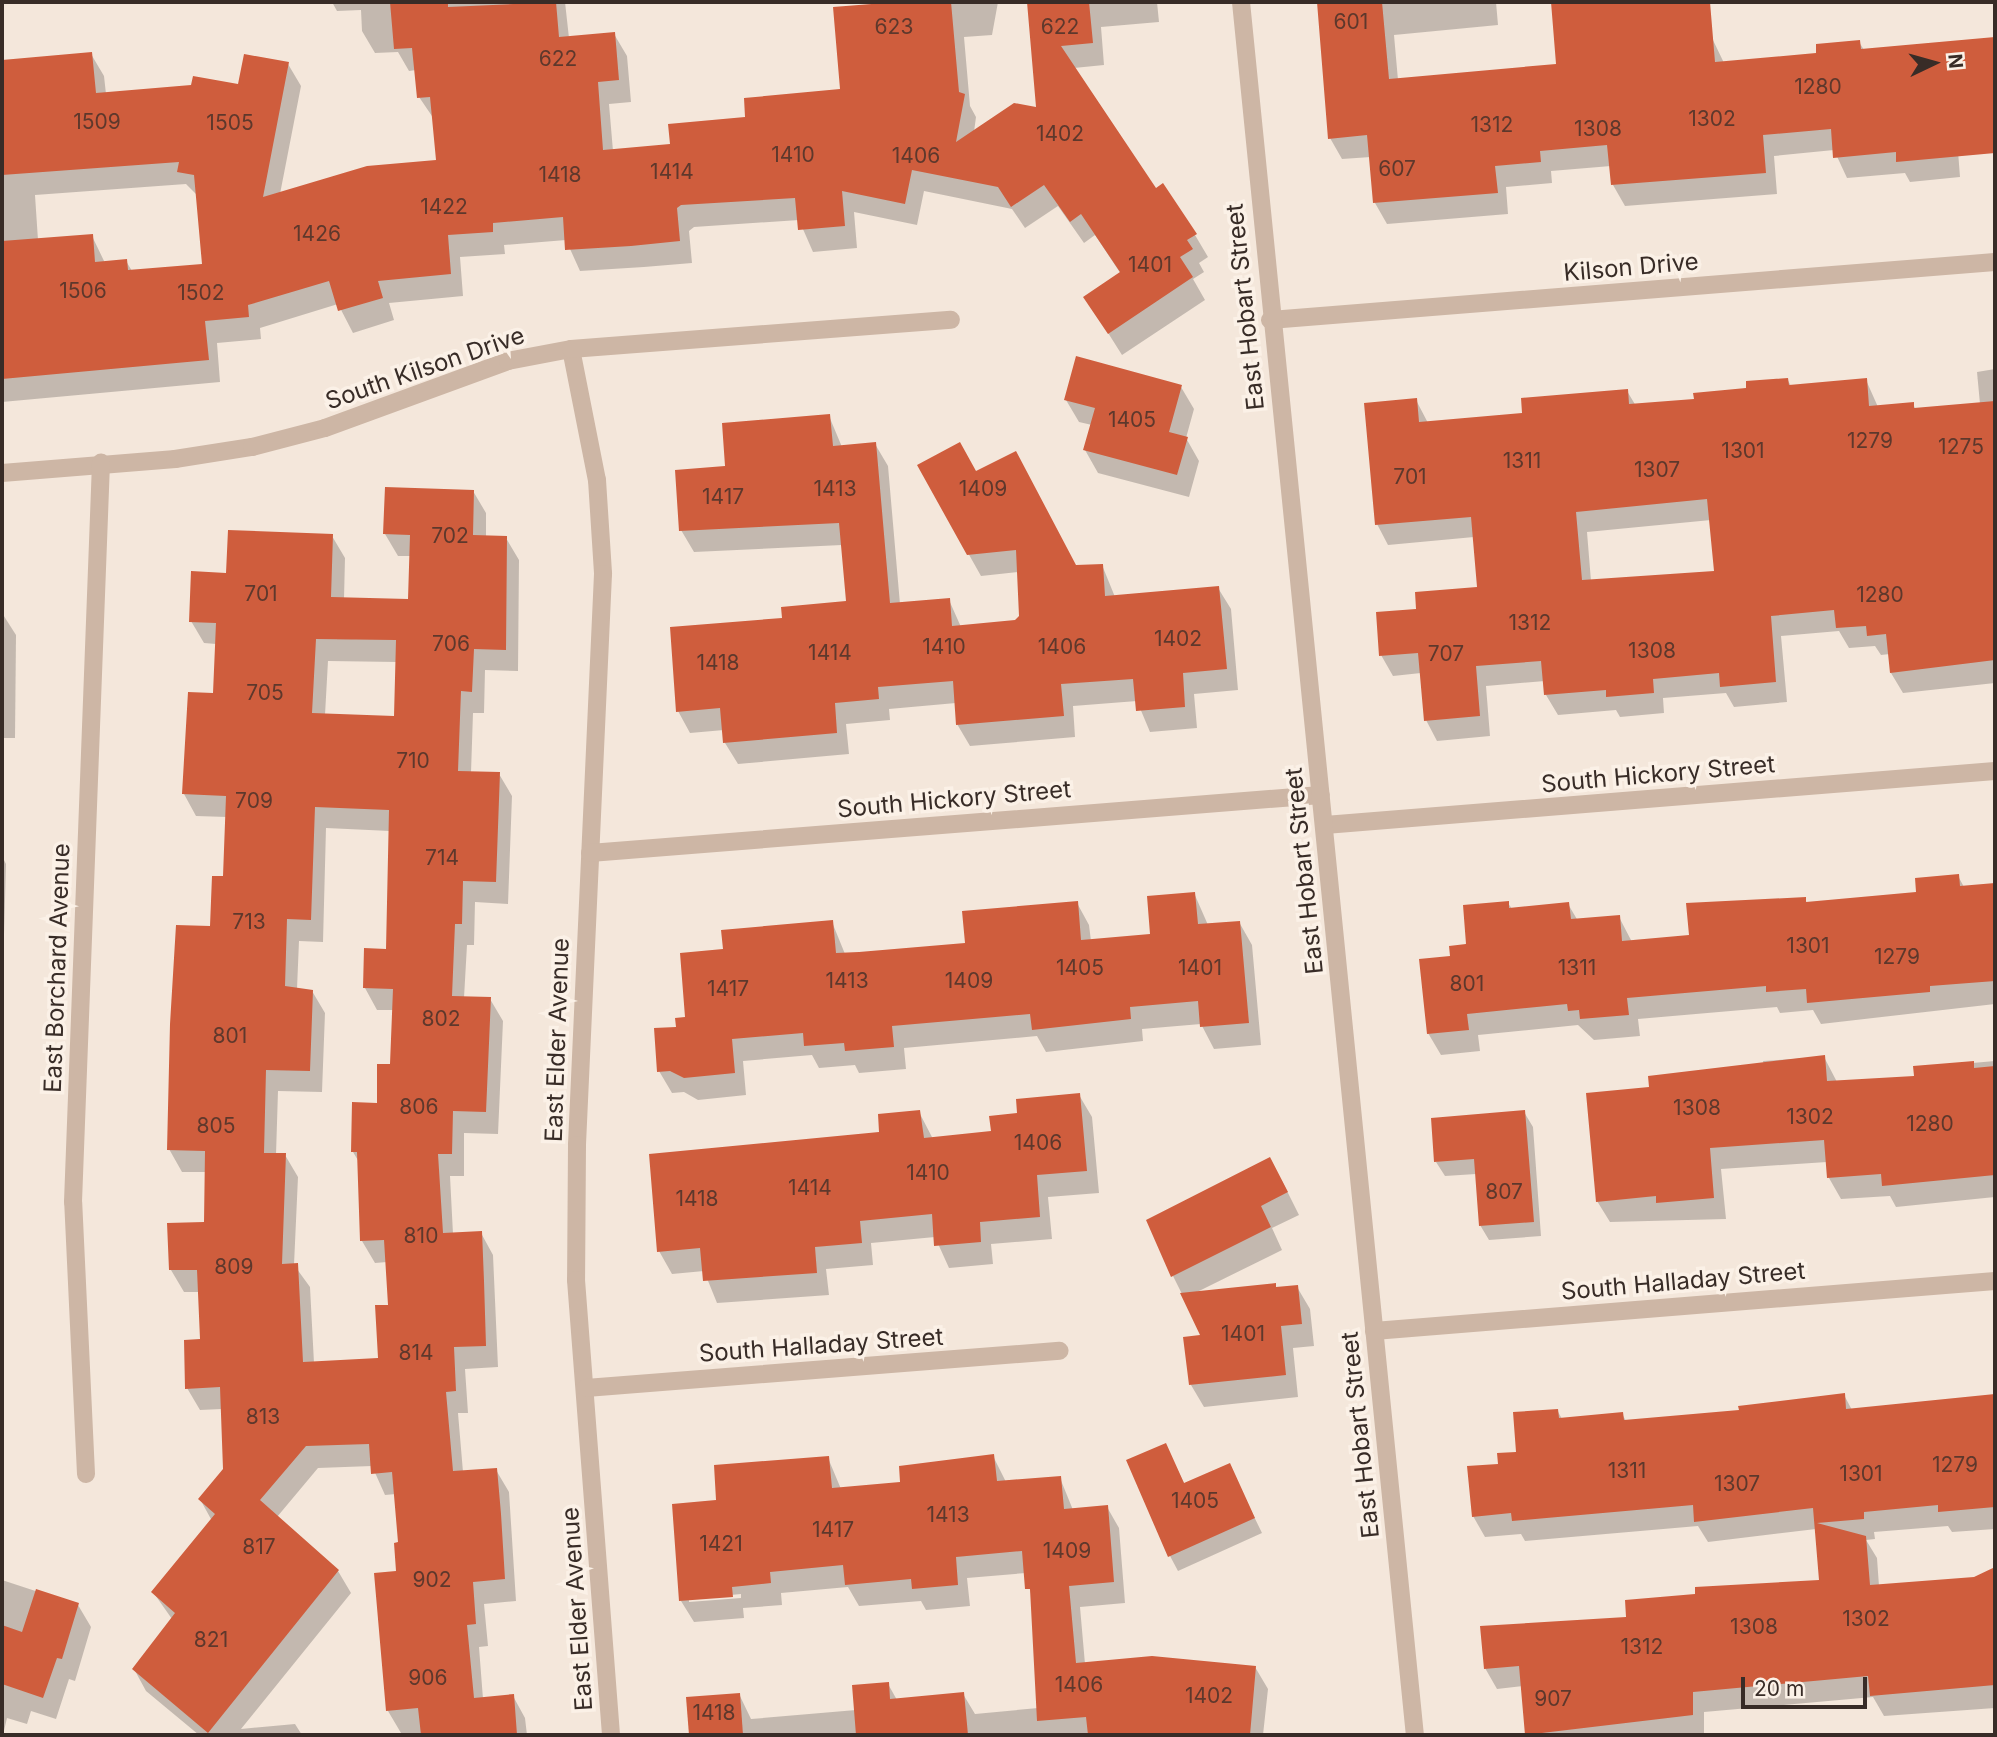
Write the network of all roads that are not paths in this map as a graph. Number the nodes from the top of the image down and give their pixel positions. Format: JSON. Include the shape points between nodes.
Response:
{"nodes":[{"id":1,"x":1241,"y":2,"type":"edge"},
{"id":2,"x":1995,"y":262,"type":"edge"},
{"id":3,"x":951,"y":320,"type":"dead end"},
{"id":4,"x":1270,"y":320,"type":"junction"},
{"id":5,"x":571,"y":349,"type":"junction"},
{"id":6,"x":102,"y":463,"type":"junction"},
{"id":7,"x":2,"y":473,"type":"edge"},
{"id":8,"x":1995,"y":771,"type":"edge"},
{"id":9,"x":1321,"y":795,"type":"junction"},
{"id":10,"x":1325,"y":825,"type":"junction"},
{"id":11,"x":590,"y":853,"type":"junction"},
{"id":12,"x":1995,"y":1281,"type":"edge"},
{"id":13,"x":1374,"y":1331,"type":"junction"},
{"id":14,"x":1060,"y":1351,"type":"dead end"},
{"id":15,"x":586,"y":1388,"type":"junction"},
{"id":16,"x":86,"y":1474,"type":"dead end"},
{"id":17,"x":611,"y":1735,"type":"edge"},
{"id":18,"x":1415,"y":1735,"type":"edge"}],
"edges":[{"from":1,"to":4,"type":"street","name":"East Hobart Street"},
{"from":2,"to":4,"type":"street","name":"Kilson Drive"},
{"from":3,"to":5,"type":"street","name":"South Kilson Drive"},
{"from":4,"to":9,"type":"street","name":"East Hobart Street"},
{"from":5,"to":6,"type":"street","name":"South Kilson Drive","via":[[508,361],[325,428],[252,447],[175,459]]},
{"from":5,"to":11,"type":"street","name":"East Elder Avenue","via":[[597,480],[603,574]]},
{"from":6,"to":7,"type":"street","name":"South Kilson Drive"},
{"from":6,"to":16,"type":"street","name":"East Borchard Avenue","via":[[73,1202]]},
{"from":8,"to":10,"type":"street","name":"South Hickory Street"},
{"from":9,"to":10,"type":"street","name":"East Hobart Street"},
{"from":9,"to":11,"type":"street","name":"South Hickory Street"},
{"from":10,"to":13,"type":"street","name":"East Hobart Street"},
{"from":11,"to":15,"type":"street","name":"East Elder Avenue","via":[[576,1280]]},
{"from":12,"to":13,"type":"street","name":"South Halladay Street"},
{"from":13,"to":18,"type":"street","name":"East Hobart Street"},
{"from":14,"to":15,"type":"street","name":"South Halladay Street"},
{"from":15,"to":17,"type":"street","name":"East Elder Avenue"}]}
